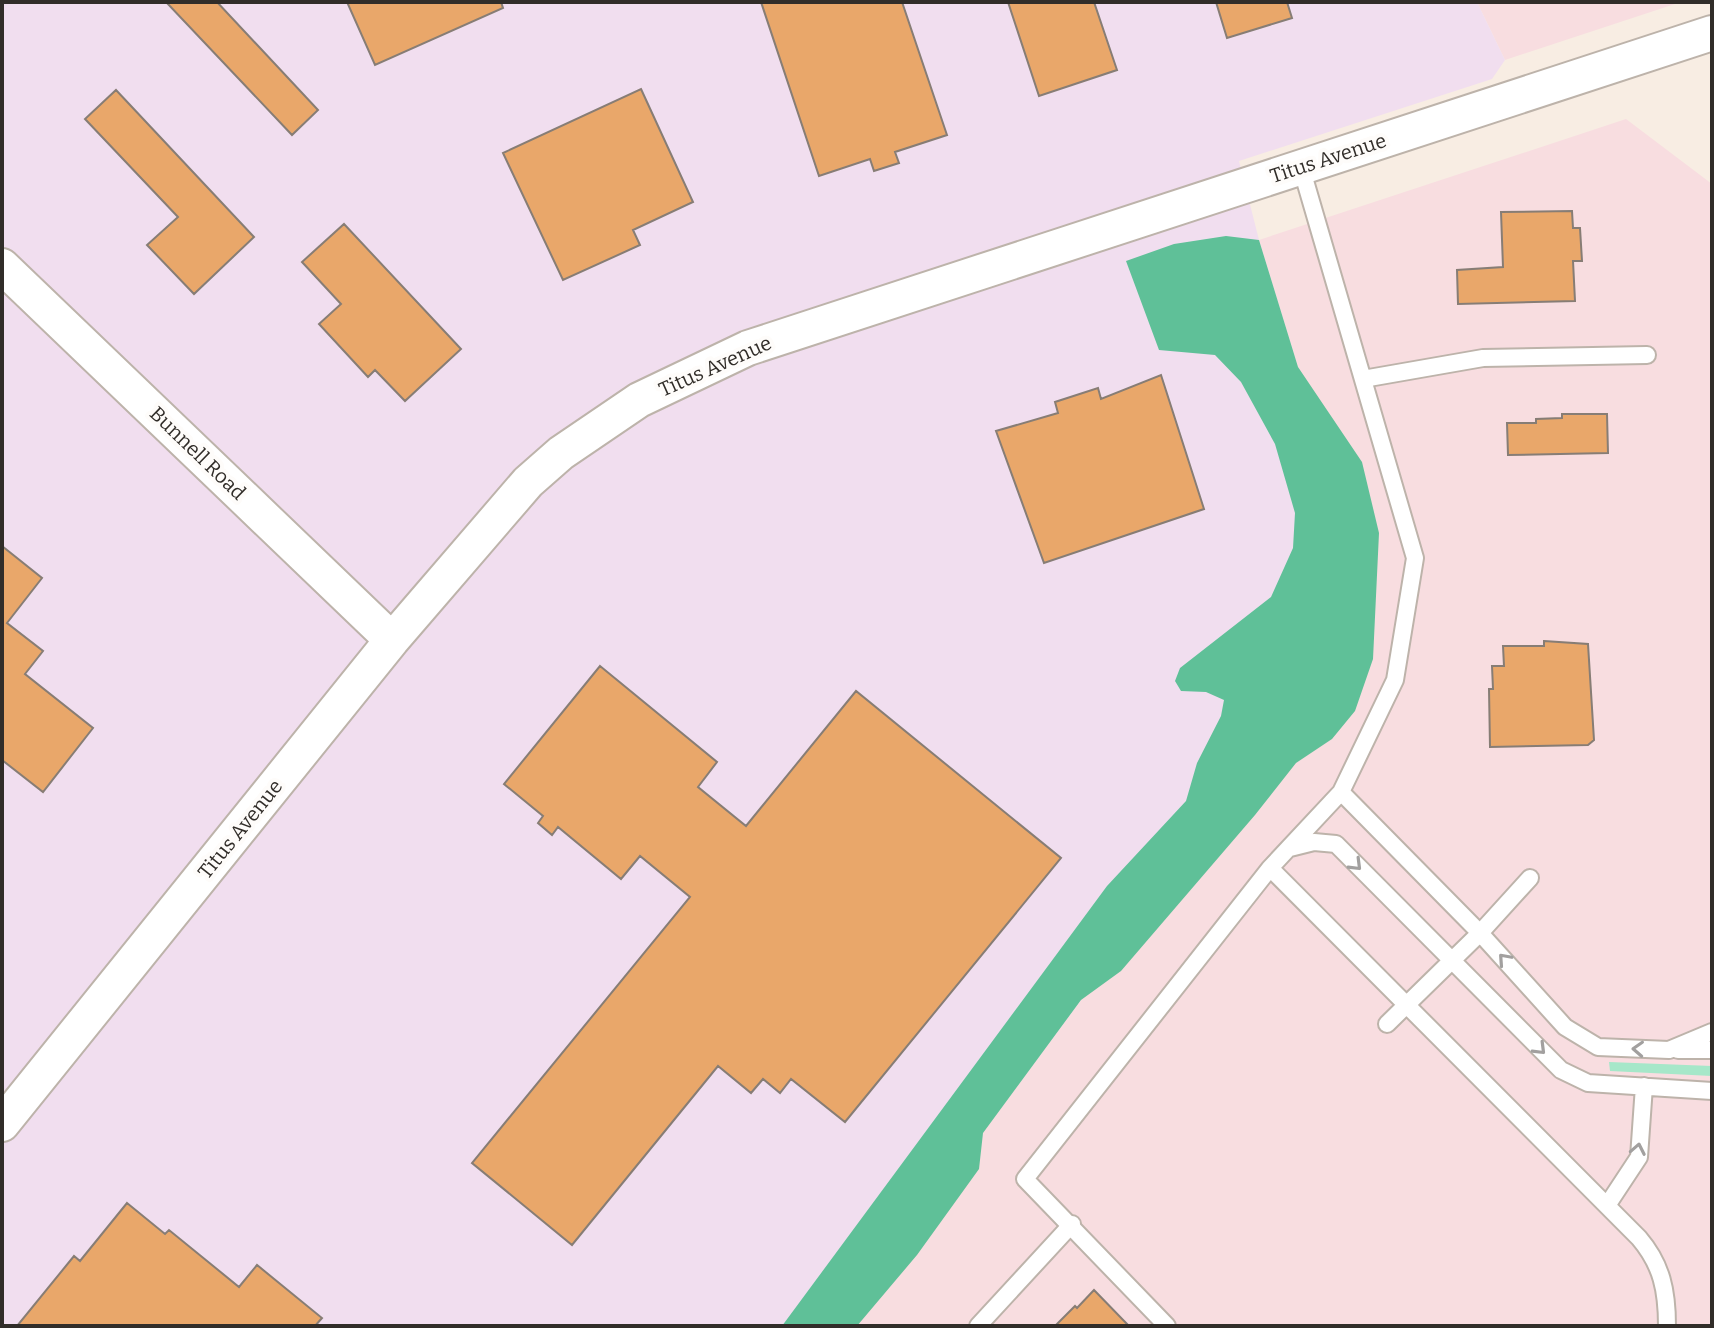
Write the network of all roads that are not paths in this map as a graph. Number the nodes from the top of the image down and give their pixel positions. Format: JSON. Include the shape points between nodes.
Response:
{"nodes":[{"id":1,"x":1712,"y":33,"type":"edge"},
{"id":2,"x":1301,"y":167,"type":"junction"},
{"id":3,"x":2,"y":266,"type":"edge"},
{"id":4,"x":1647,"y":355,"type":"dead end"},
{"id":5,"x":1363,"y":379,"type":"junction"},
{"id":6,"x":392,"y":640,"type":"junction"},
{"id":7,"x":1341,"y":792,"type":"junction"},
{"id":8,"x":1288,"y":848,"type":"junction"},
{"id":9,"x":1270,"y":868,"type":"junction"},
{"id":10,"x":1530,"y":878,"type":"dead end"},
{"id":11,"x":1480,"y":933,"type":"junction"},
{"id":12,"x":1452,"y":961,"type":"junction"},
{"id":13,"x":1407,"y":1004,"type":"junction"},
{"id":14,"x":1387,"y":1024,"type":"dead end"},
{"id":15,"x":1712,"y":1032,"type":"edge"},
{"id":16,"x":1669,"y":1050,"type":"junction"},
{"id":17,"x":1712,"y":1050,"type":"edge"},
{"id":18,"x":1644,"y":1086,"type":"junction"},
{"id":19,"x":1712,"y":1091,"type":"edge"},
{"id":20,"x":2,"y":1124,"type":"edge"},
{"id":21,"x":1608,"y":1204,"type":"junction"},
{"id":22,"x":1072,"y":1224,"type":"junction"},
{"id":23,"x":978,"y":1326,"type":"edge"},
{"id":24,"x":1167,"y":1326,"type":"edge"},
{"id":25,"x":1667,"y":1326,"type":"edge"}],
"edges":[{"from":1,"to":2,"type":"street","name":"Titus Avenue"},
{"from":2,"to":5,"type":"lane"},
{"from":2,"to":6,"type":"street","name":"Titus Avenue","via":[[748,348],[687,375],[597,427],[528,482]]},
{"from":3,"to":6,"type":"street","name":"Bunnell Road"},
{"from":4,"to":5,"type":"lane","via":[[1483,358]]},
{"from":5,"to":7,"type":"lane","via":[[1415,558],[1395,680]]},
{"from":6,"to":20,"type":"street","name":"Titus Avenue"},
{"from":7,"to":8,"type":"lane"},
{"from":7,"to":11,"type":"lane"},
{"from":8,"to":9,"type":"lane"},
{"from":8,"to":12,"type":"lane","one_way":true,"via":[[1336,844]]},
{"from":9,"to":13,"type":"lane"},
{"from":9,"to":22,"type":"lane","via":[[1025,1179]]},
{"from":10,"to":11,"type":"lane"},
{"from":11,"to":12,"type":"lane"},
{"from":16,"to":11,"type":"lane","one_way":true,"via":[[1598,1047],[1565,1027]]},
{"from":12,"to":13,"type":"lane"},
{"from":12,"to":18,"type":"lane","one_way":true,"via":[[1561,1070],[1588,1083]]},
{"from":13,"to":14,"type":"lane"},
{"from":13,"to":21,"type":"lane"},
{"from":15,"to":16,"type":"lane"},
{"from":16,"to":17,"type":"lane"},
{"from":18,"to":19,"type":"lane"},
{"from":21,"to":18,"type":"lane","one_way":true,"via":[[1639,1157]]},
{"from":21,"to":25,"type":"lane","via":[[1655,1257],[1667,1293]]},
{"from":22,"to":23,"type":"lane"},
{"from":22,"to":24,"type":"lane"}]}
